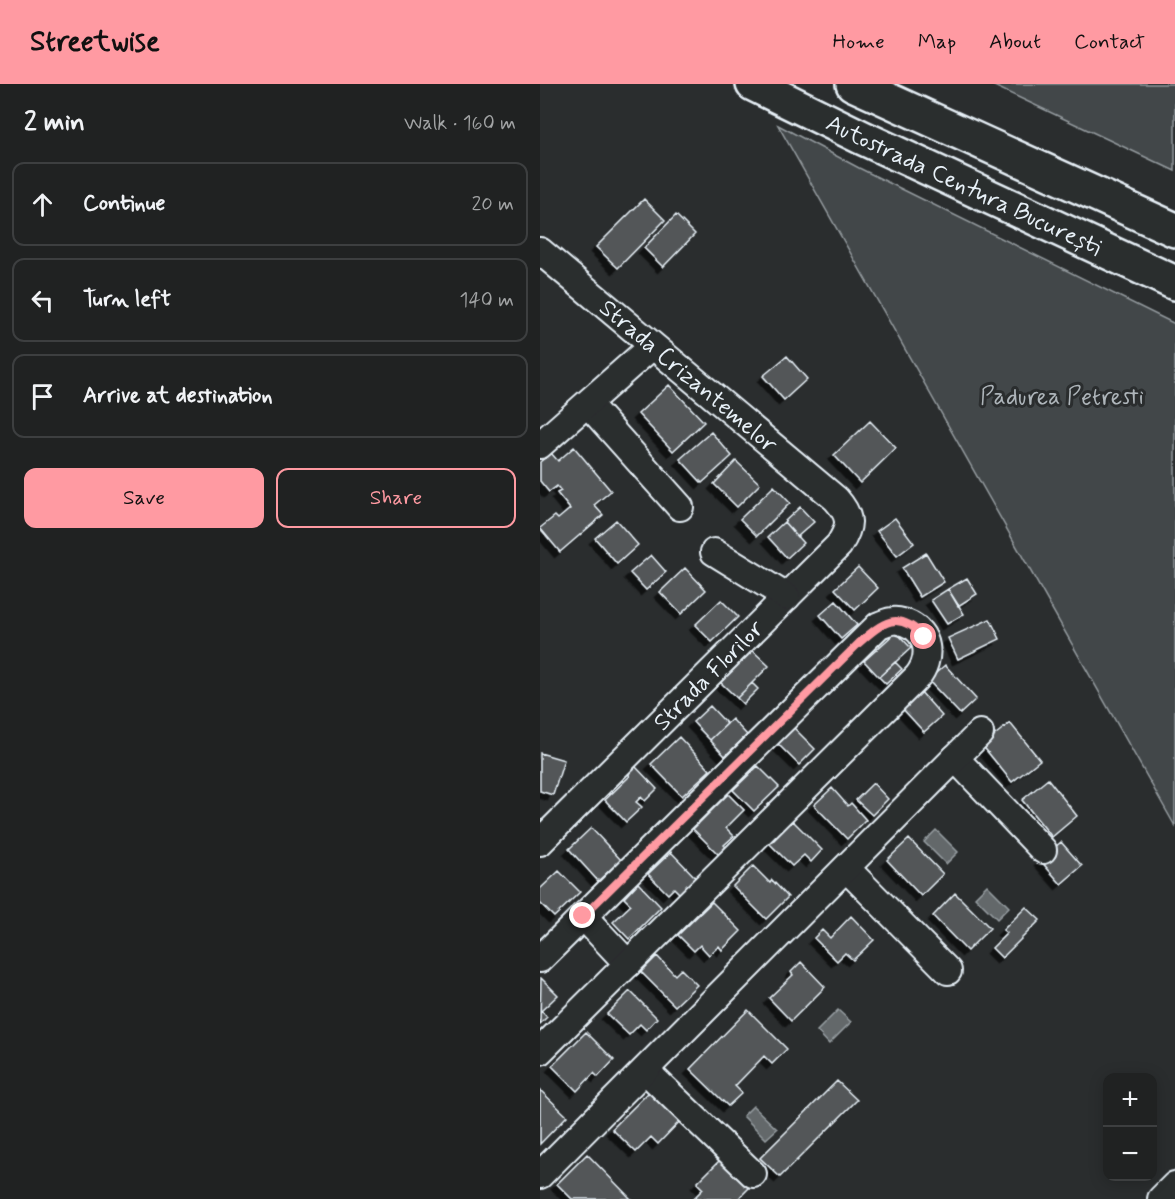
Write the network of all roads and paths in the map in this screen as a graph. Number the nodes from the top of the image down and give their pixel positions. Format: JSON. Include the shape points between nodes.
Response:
{"nodes":[{"id":1,"x":753,"y":84,"type":"edge"},
{"id":2,"x":853,"y":84,"type":"edge"},
{"id":3,"x":1175,"y":230,"type":"edge"},
{"id":4,"x":540,"y":251,"type":"edge"},
{"id":5,"x":1175,"y":283,"type":"edge"},
{"id":6,"x":651,"y":347,"type":"junction"},
{"id":7,"x":588,"y":404,"type":"junction"},
{"id":8,"x":540,"y":446,"type":"edge"},
{"id":9,"x":836,"y":500,"type":"joint"},
{"id":10,"x":680,"y":507,"type":"dead end"},
{"id":11,"x":714,"y":552,"type":"dead end"},
{"id":12,"x":787,"y":597,"type":"junction"},
{"id":13,"x":980,"y":733,"type":"dead end"},
{"id":14,"x":955,"y":758,"type":"junction"},
{"id":15,"x":544,"y":831,"type":"edge"},
{"id":16,"x":1042,"y":850,"type":"dead end"},
{"id":17,"x":846,"y":868,"type":"junction"},
{"id":18,"x":583,"y":916,"type":"junction"},
{"id":19,"x":540,"y":959,"type":"edge"},
{"id":20,"x":628,"y":964,"type":"junction"},
{"id":21,"x":948,"y":971,"type":"dead end"},
{"id":22,"x":540,"y":1052,"type":"edge"},
{"id":23,"x":645,"y":1070,"type":"junction"},
{"id":24,"x":753,"y":1174,"type":"dead end"},
{"id":25,"x":540,"y":1175,"type":"edge"},
{"id":26,"x":1175,"y":1185,"type":"edge"},
{"id":27,"x":1161,"y":1199,"type":"edge"}],
"edges":[{"from":1,"to":5,"type":"highway","name":"Autostrada Centura București"},
{"from":2,"to":3,"type":"highway","name":"Autostrada Centura București"},
{"from":4,"to":6,"type":"street","name":"Strada Crizantemelor"},
{"from":6,"to":7,"type":"street"},
{"from":6,"to":9,"type":"street","name":"Strada Crizantemelor"},
{"from":7,"to":8,"type":"street"},
{"from":7,"to":10,"type":"street"},
{"from":9,"to":12,"type":"street","name":"Strada Florilor","via":[[849,520],[848,531]]},
{"from":11,"to":12,"type":"street"},
{"from":12,"to":15,"type":"street","name":"Strada Florilor"},
{"from":13,"to":14,"type":"street"},
{"from":14,"to":16,"type":"street"},
{"from":14,"to":17,"type":"street"},
{"from":17,"to":21,"type":"street"},
{"from":17,"to":23,"type":"street"},
{"from":18,"to":19,"type":"street"},
{"from":18,"to":20,"type":"street"},
{"from":18,"to":20,"type":"street","via":[[879,626],[900,621],[913,626],[924,637],[928,650],[917,677]]},
{"from":20,"to":22,"type":"street"},
{"from":23,"to":24,"type":"street"},
{"from":23,"to":25,"type":"street"},
{"from":26,"to":27,"type":"street"}]}
